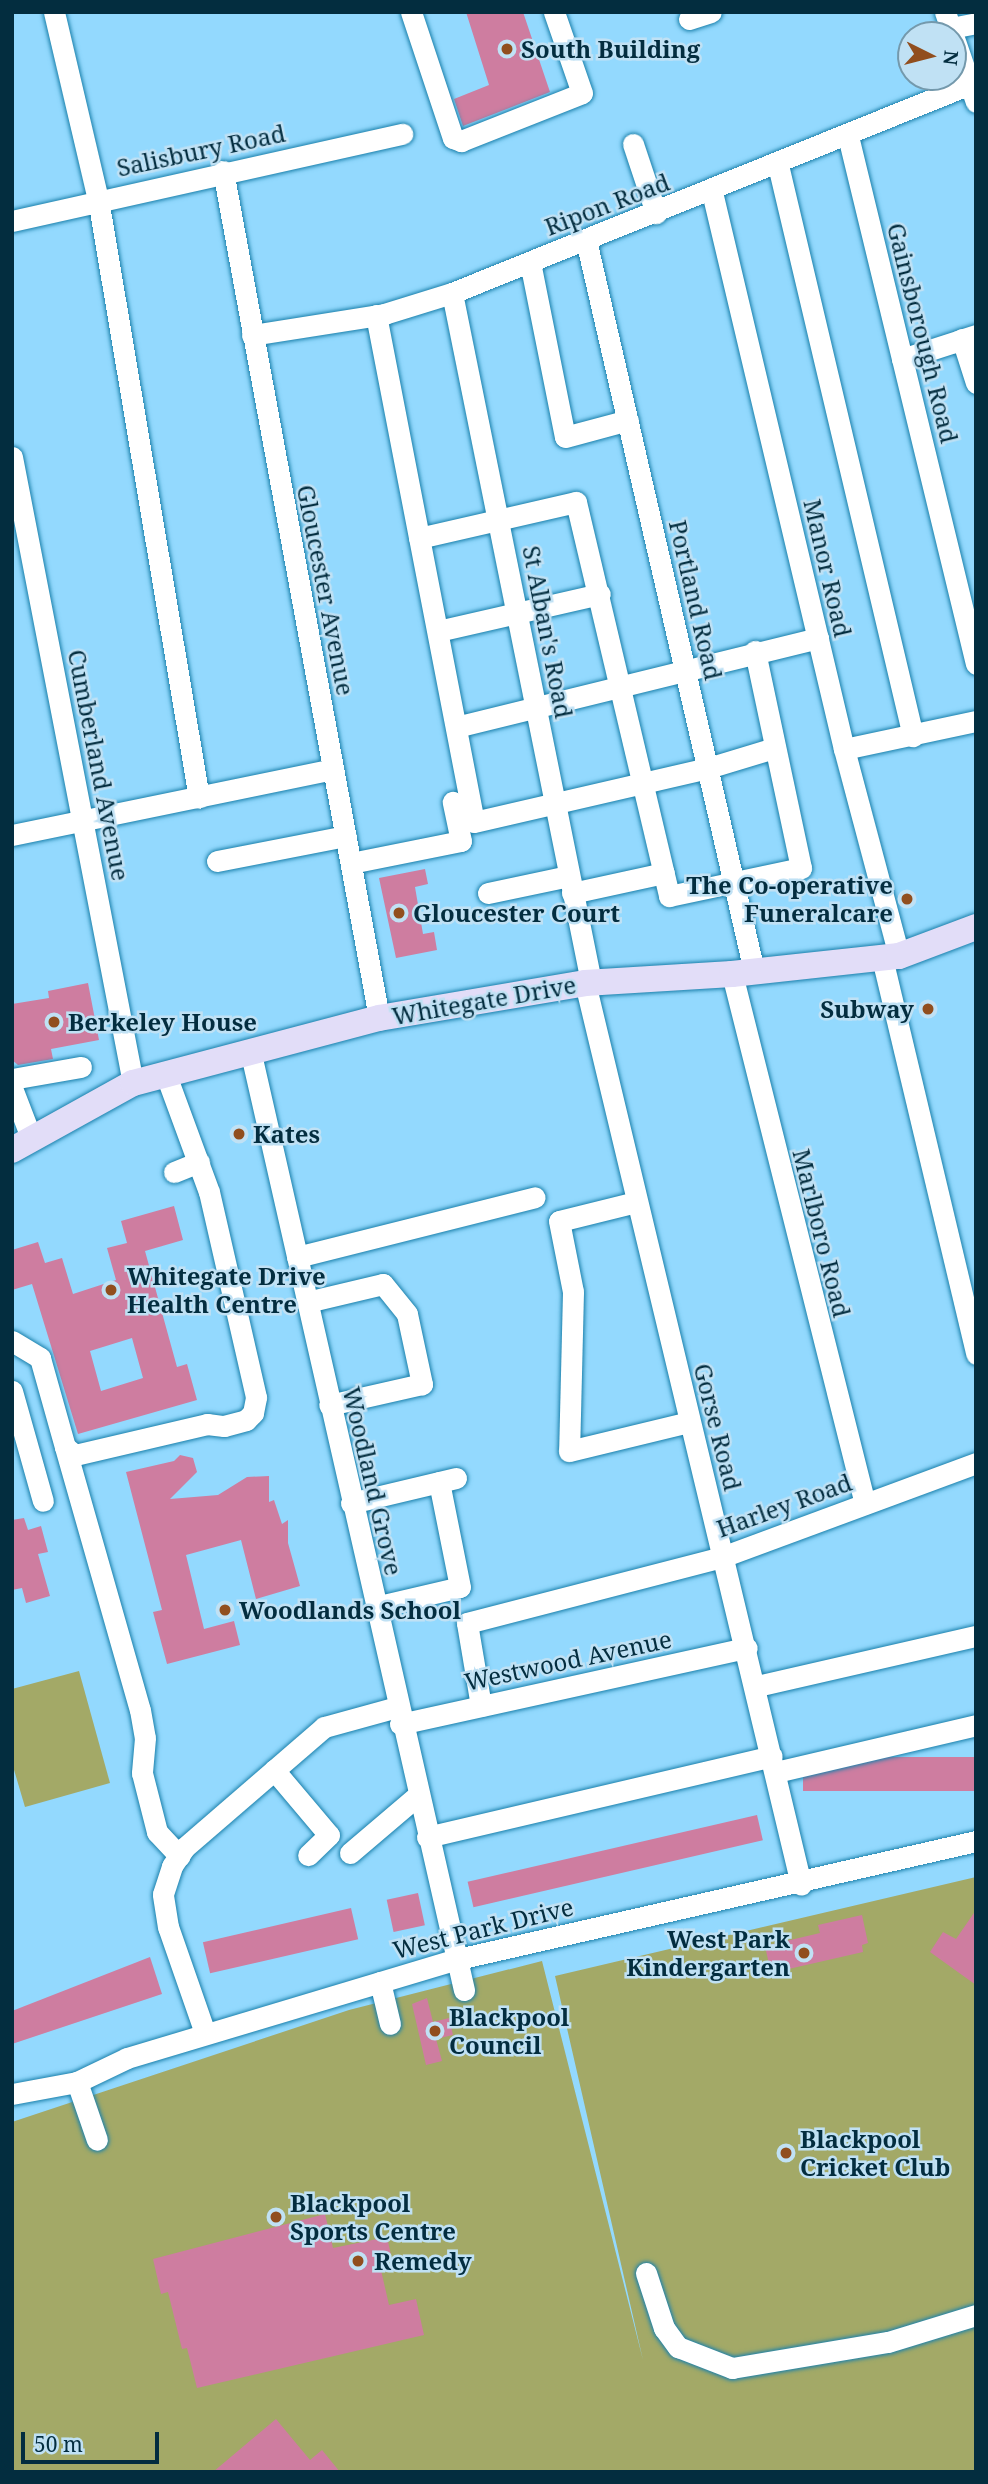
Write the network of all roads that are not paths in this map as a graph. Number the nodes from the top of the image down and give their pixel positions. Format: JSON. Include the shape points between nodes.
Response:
{"nodes":[{"id":1,"x":54,"y":12,"type":"edge"},
{"id":2,"x":411,"y":12,"type":"edge"},
{"id":3,"x":554,"y":12,"type":"edge"},
{"id":4,"x":711,"y":12,"type":"edge"},
{"id":5,"x":689,"y":19,"type":"dead end"},
{"id":6,"x":948,"y":20,"type":"edge"},
{"id":7,"x":976,"y":23,"type":"edge"},
{"id":8,"x":973,"y":93,"type":"edge"},
{"id":9,"x":402,"y":134,"type":"dead end"},
{"id":10,"x":848,"y":136,"type":"junction"},
{"id":11,"x":633,"y":144,"type":"dead end"},
{"id":12,"x":778,"y":165,"type":"junction"},
{"id":13,"x":223,"y":171,"type":"junction"},
{"id":14,"x":712,"y":192,"type":"junction"},
{"id":15,"x":98,"y":199,"type":"junction"},
{"id":16,"x":656,"y":213,"type":"junction"},
{"id":17,"x":12,"y":220,"type":"edge"},
{"id":18,"x":586,"y":240,"type":"junction"},
{"id":19,"x":530,"y":262,"type":"junction"},
{"id":20,"x":452,"y":293,"type":"junction"},
{"id":21,"x":376,"y":316,"type":"junction"},
{"id":22,"x":252,"y":335,"type":"junction"},
{"id":23,"x":969,"y":337,"type":"edge"},
{"id":24,"x":902,"y":359,"type":"junction"},
{"id":25,"x":976,"y":383,"type":"edge"},
{"id":26,"x":628,"y":420,"type":"junction"},
{"id":27,"x":12,"y":457,"type":"edge"},
{"id":28,"x":499,"y":521,"type":"junction"},
{"id":29,"x":419,"y":538,"type":"junction"},
{"id":30,"x":600,"y":594,"type":"junction"},
{"id":31,"x":518,"y":614,"type":"junction"},
{"id":32,"x":438,"y":631,"type":"junction"},
{"id":33,"x":818,"y":638,"type":"junction"},
{"id":34,"x":755,"y":652,"type":"junction"},
{"id":35,"x":976,"y":664,"type":"edge"},
{"id":36,"x":684,"y":672,"type":"junction"},
{"id":37,"x":621,"y":688,"type":"junction"},
{"id":38,"x":537,"y":709,"type":"junction"},
{"id":39,"x":976,"y":721,"type":"edge"},
{"id":40,"x":456,"y":727,"type":"junction"},
{"id":41,"x":913,"y":736,"type":"junction"},
{"id":42,"x":774,"y":748,"type":"junction"},
{"id":43,"x":844,"y":749,"type":"junction"},
{"id":44,"x":708,"y":768,"type":"junction"},
{"id":45,"x":333,"y":769,"type":"junction"},
{"id":46,"x":642,"y":784,"type":"junction"},
{"id":47,"x":199,"y":798,"type":"junction"},
{"id":48,"x":453,"y":802,"type":"dead end"},
{"id":49,"x":555,"y":804,"type":"junction"},
{"id":50,"x":83,"y":822,"type":"junction"},
{"id":51,"x":12,"y":835,"type":"edge"},
{"id":52,"x":346,"y":836,"type":"junction"},
{"id":53,"x":217,"y":861,"type":"dead end"},
{"id":54,"x":351,"y":863,"type":"junction"},
{"id":55,"x":664,"y":873,"type":"junction"},
{"id":56,"x":733,"y":881,"type":"junction"},
{"id":57,"x":571,"y":884,"type":"junction"},
{"id":58,"x":488,"y":893,"type":"dead end"},
{"id":59,"x":976,"y":927,"type":"edge"},
{"id":60,"x":890,"y":957,"type":"junction"},
{"id":61,"x":743,"y":972,"type":"junction"},
{"id":62,"x":588,"y":982,"type":"junction"},
{"id":63,"x":379,"y":1018,"type":"junction"},
{"id":64,"x":251,"y":1054,"type":"junction"},
{"id":65,"x":81,"y":1067,"type":"dead end"},
{"id":66,"x":166,"y":1075,"type":"junction"},
{"id":67,"x":12,"y":1079,"type":"edge"},
{"id":68,"x":133,"y":1083,"type":"junction"},
{"id":69,"x":12,"y":1088,"type":"edge"},
{"id":70,"x":22,"y":1145,"type":"edge"},
{"id":71,"x":199,"y":1162,"type":"junction"},
{"id":72,"x":174,"y":1172,"type":"dead end"},
{"id":73,"x":535,"y":1198,"type":"dead end"},
{"id":74,"x":636,"y":1202,"type":"junction"},
{"id":75,"x":297,"y":1257,"type":"junction"},
{"id":76,"x":307,"y":1302,"type":"junction"},
{"id":77,"x":15,"y":1339,"type":"edge"},
{"id":78,"x":976,"y":1354,"type":"edge"},
{"id":79,"x":12,"y":1391,"type":"edge"},
{"id":80,"x":329,"y":1405,"type":"junction"},
{"id":81,"x":689,"y":1422,"type":"junction"},
{"id":82,"x":65,"y":1447,"type":"junction"},
{"id":83,"x":976,"y":1463,"type":"edge"},
{"id":84,"x":43,"y":1501,"type":"dead end"},
{"id":85,"x":351,"y":1503,"type":"junction"},
{"id":86,"x":865,"y":1504,"type":"junction"},
{"id":87,"x":722,"y":1557,"type":"junction"},
{"id":88,"x":374,"y":1607,"type":"junction"},
{"id":89,"x":976,"y":1636,"type":"edge"},
{"id":90,"x":747,"y":1648,"type":"junction"},
{"id":91,"x":757,"y":1686,"type":"junction"},
{"id":92,"x":481,"y":1706,"type":"junction"},
{"id":93,"x":399,"y":1716,"type":"junction"},
{"id":94,"x":976,"y":1726,"type":"edge"},
{"id":95,"x":774,"y":1764,"type":"junction"},
{"id":96,"x":274,"y":1770,"type":"junction"},
{"id":97,"x":417,"y":1796,"type":"junction"},
{"id":98,"x":427,"y":1837,"type":"junction"},
{"id":99,"x":976,"y":1841,"type":"edge"},
{"id":100,"x":351,"y":1853,"type":"dead end"},
{"id":101,"x":308,"y":1855,"type":"dead end"},
{"id":102,"x":179,"y":1856,"type":"junction"},
{"id":103,"x":801,"y":1884,"type":"junction"},
{"id":104,"x":458,"y":1959,"type":"junction"},
{"id":105,"x":380,"y":1982,"type":"junction"},
{"id":106,"x":464,"y":1990,"type":"dead end"},
{"id":107,"x":390,"y":2024,"type":"dead end"},
{"id":108,"x":205,"y":2033,"type":"junction"},
{"id":109,"x":76,"y":2082,"type":"junction"},
{"id":110,"x":12,"y":2094,"type":"edge"},
{"id":111,"x":97,"y":2140,"type":"dead end"},
{"id":112,"x":646,"y":2273,"type":"dead end"},
{"id":113,"x":976,"y":2315,"type":"edge"}],
"edges":[{"from":1,"to":15,"type":"street"},
{"from":2,"to":3,"type":"street","via":[[453,138],[461,141],[582,93]]},
{"from":4,"to":5,"type":"street"},
{"from":6,"to":7,"type":"street"},
{"from":6,"to":8,"type":"street"},
{"from":8,"to":10,"type":"street","name":"Ripon Road"},
{"from":9,"to":13,"type":"street","name":"Salisbury Road"},
{"from":10,"to":12,"type":"street","name":"Ripon Road"},
{"from":10,"to":24,"type":"street","name":"Gainsborough Road"},
{"from":11,"to":16,"type":"street"},
{"from":12,"to":14,"type":"street","name":"Ripon Road"},
{"from":12,"to":41,"type":"street"},
{"from":13,"to":15,"type":"street","name":"Salisbury Road"},
{"from":13,"to":22,"type":"street","name":"Gloucester Avenue"},
{"from":14,"to":16,"type":"street","name":"Ripon Road"},
{"from":14,"to":33,"type":"street","name":"Manor Road"},
{"from":15,"to":17,"type":"street","name":"Salisbury Road"},
{"from":15,"to":47,"type":"street"},
{"from":16,"to":18,"type":"street","name":"Ripon Road"},
{"from":18,"to":19,"type":"street","name":"Ripon Road"},
{"from":18,"to":26,"type":"street","name":"Portland Road"},
{"from":19,"to":20,"type":"street","name":"Ripon Road"},
{"from":19,"to":26,"type":"street","via":[[565,437]]},
{"from":20,"to":21,"type":"street","name":"Ripon Road"},
{"from":20,"to":28,"type":"street","name":"St Alban's Road"},
{"from":21,"to":22,"type":"street","name":"Ripon Road"},
{"from":21,"to":29,"type":"street"},
{"from":22,"to":45,"type":"street","name":"Gloucester Avenue"},
{"from":23,"to":24,"type":"street"},
{"from":23,"to":25,"type":"street"},
{"from":24,"to":35,"type":"street","name":"Gainsborough Road"},
{"from":26,"to":36,"type":"street","name":"Portland Road"},
{"from":27,"to":50,"type":"street","name":"Cumberland Avenue"},
{"from":28,"to":29,"type":"street"},
{"from":28,"to":30,"type":"street","via":[[576,502]]},
{"from":28,"to":31,"type":"street","name":"St Alban's Road"},
{"from":29,"to":32,"type":"street"},
{"from":30,"to":31,"type":"street"},
{"from":30,"to":37,"type":"street"},
{"from":31,"to":32,"type":"street"},
{"from":31,"to":38,"type":"street","name":"St Alban's Road"},
{"from":32,"to":40,"type":"street"},
{"from":33,"to":34,"type":"street"},
{"from":33,"to":43,"type":"street","name":"Manor Road"},
{"from":34,"to":36,"type":"street"},
{"from":34,"to":42,"type":"street"},
{"from":36,"to":37,"type":"street"},
{"from":36,"to":44,"type":"street","name":"Portland Road"},
{"from":37,"to":38,"type":"street"},
{"from":37,"to":46,"type":"street"},
{"from":38,"to":40,"type":"street"},
{"from":38,"to":49,"type":"street","name":"St Alban's Road"},
{"from":39,"to":41,"type":"street"},
{"from":40,"to":49,"type":"street","via":[[474,822]]},
{"from":41,"to":43,"type":"street"},
{"from":42,"to":44,"type":"street"},
{"from":42,"to":56,"type":"street","via":[[801,868]]},
{"from":43,"to":60,"type":"street","name":"Manor Road"},
{"from":44,"to":46,"type":"street"},
{"from":44,"to":56,"type":"street","name":"Portland Road"},
{"from":45,"to":47,"type":"street"},
{"from":45,"to":52,"type":"street","name":"Gloucester Avenue"},
{"from":46,"to":49,"type":"street"},
{"from":46,"to":55,"type":"street"},
{"from":47,"to":50,"type":"street"},
{"from":48,"to":54,"type":"street","via":[[461,841]]},
{"from":49,"to":57,"type":"street","name":"St Alban's Road"},
{"from":50,"to":51,"type":"street"},
{"from":50,"to":68,"type":"street","name":"Cumberland Avenue"},
{"from":52,"to":53,"type":"street"},
{"from":52,"to":54,"type":"street","name":"Gloucester Avenue"},
{"from":54,"to":63,"type":"street","name":"Gloucester Avenue"},
{"from":55,"to":56,"type":"street","via":[[669,896]]},
{"from":55,"to":57,"type":"street"},
{"from":56,"to":61,"type":"street","name":"Portland Road"},
{"from":57,"to":58,"type":"street"},
{"from":57,"to":62,"type":"street","name":"St Alban's Road"},
{"from":59,"to":60,"type":"main road","name":"Whitegate Drive"},
{"from":60,"to":61,"type":"main road","name":"Whitegate Drive"},
{"from":60,"to":78,"type":"street","name":"Manor Road"},
{"from":61,"to":62,"type":"main road","name":"Whitegate Drive"},
{"from":61,"to":86,"type":"street","name":"Marlboro Road"},
{"from":62,"to":63,"type":"main road","name":"Whitegate Drive"},
{"from":62,"to":74,"type":"street","name":"Gorse Road"},
{"from":63,"to":64,"type":"main road","name":"Whitegate Drive"},
{"from":64,"to":66,"type":"main road","name":"Whitegate Drive"},
{"from":64,"to":75,"type":"street","name":"Woodland Grove"},
{"from":65,"to":67,"type":"street"},
{"from":66,"to":68,"type":"main road","name":"Whitegate Drive"},
{"from":66,"to":71,"type":"street"},
{"from":68,"to":70,"type":"main road","name":"Whitegate Drive"},
{"from":69,"to":70,"type":"street"},
{"from":71,"to":72,"type":"street"},
{"from":71,"to":82,"type":"street","via":[[238,1350],[256,1397],[253,1413],[246,1420],[207,1424],[93,1453],[75,1455]]},
{"from":73,"to":75,"type":"street"},
{"from":74,"to":81,"type":"street","name":"Gorse Road"},
{"from":74,"to":81,"type":"street","via":[[559,1221],[573,1292],[569,1451]]},
{"from":75,"to":76,"type":"street","name":"Woodland Grove"},
{"from":76,"to":80,"type":"street","name":"Woodland Grove"},
{"from":76,"to":80,"type":"street","via":[[383,1284],[407,1314],[422,1384]]},
{"from":77,"to":82,"type":"street","via":[[40,1358]]},
{"from":79,"to":84,"type":"street"},
{"from":80,"to":85,"type":"street","name":"Woodland Grove"},
{"from":81,"to":87,"type":"street","name":"Gorse Road"},
{"from":82,"to":102,"type":"street","via":[[141,1710],[144,1804],[157,1832]]},
{"from":83,"to":86,"type":"street","name":"Harley Road"},
{"from":85,"to":88,"type":"street","name":"Woodland Grove"},
{"from":85,"to":88,"type":"street","via":[[447,1480],[460,1587]]},
{"from":86,"to":87,"type":"street","name":"Harley Road"},
{"from":87,"to":90,"type":"street","name":"Gorse Road"},
{"from":87,"to":92,"type":"street","name":"Harley Road","via":[[467,1623]]},
{"from":88,"to":93,"type":"street","name":"Woodland Grove"},
{"from":89,"to":91,"type":"street"},
{"from":90,"to":91,"type":"street","name":"Gorse Road"},
{"from":90,"to":92,"type":"street","name":"Westwood Avenue"},
{"from":91,"to":95,"type":"street","name":"Gorse Road"},
{"from":92,"to":93,"type":"street","name":"Westwood Avenue"},
{"from":93,"to":96,"type":"street","name":"Westwood Avenue","via":[[324,1727]]},
{"from":93,"to":97,"type":"street","name":"Woodland Grove"},
{"from":94,"to":95,"type":"street"},
{"from":95,"to":98,"type":"street"},
{"from":95,"to":103,"type":"street","name":"Gorse Road"},
{"from":96,"to":101,"type":"street","via":[[329,1835]]},
{"from":96,"to":102,"type":"street","name":"Westwood Avenue"},
{"from":97,"to":98,"type":"street","name":"Woodland Grove"},
{"from":97,"to":100,"type":"street"},
{"from":98,"to":104,"type":"street","name":"Woodland Grove"},
{"from":99,"to":103,"type":"street","name":"West Park Drive"},
{"from":102,"to":108,"type":"street","via":[[163,1894],[168,1927]]},
{"from":103,"to":104,"type":"street","name":"West Park Drive"},
{"from":104,"to":105,"type":"street","name":"West Park Drive"},
{"from":104,"to":106,"type":"street","name":"Woodland Grove"},
{"from":105,"to":107,"type":"street"},
{"from":105,"to":108,"type":"street","name":"West Park Drive"},
{"from":108,"to":109,"type":"street","name":"West Park Drive","via":[[127,2058]]},
{"from":109,"to":110,"type":"street","name":"West Park Drive"},
{"from":109,"to":111,"type":"street"},
{"from":112,"to":113,"type":"street","via":[[664,2328],[678,2347],[732,2368],[888,2342]]}]}
